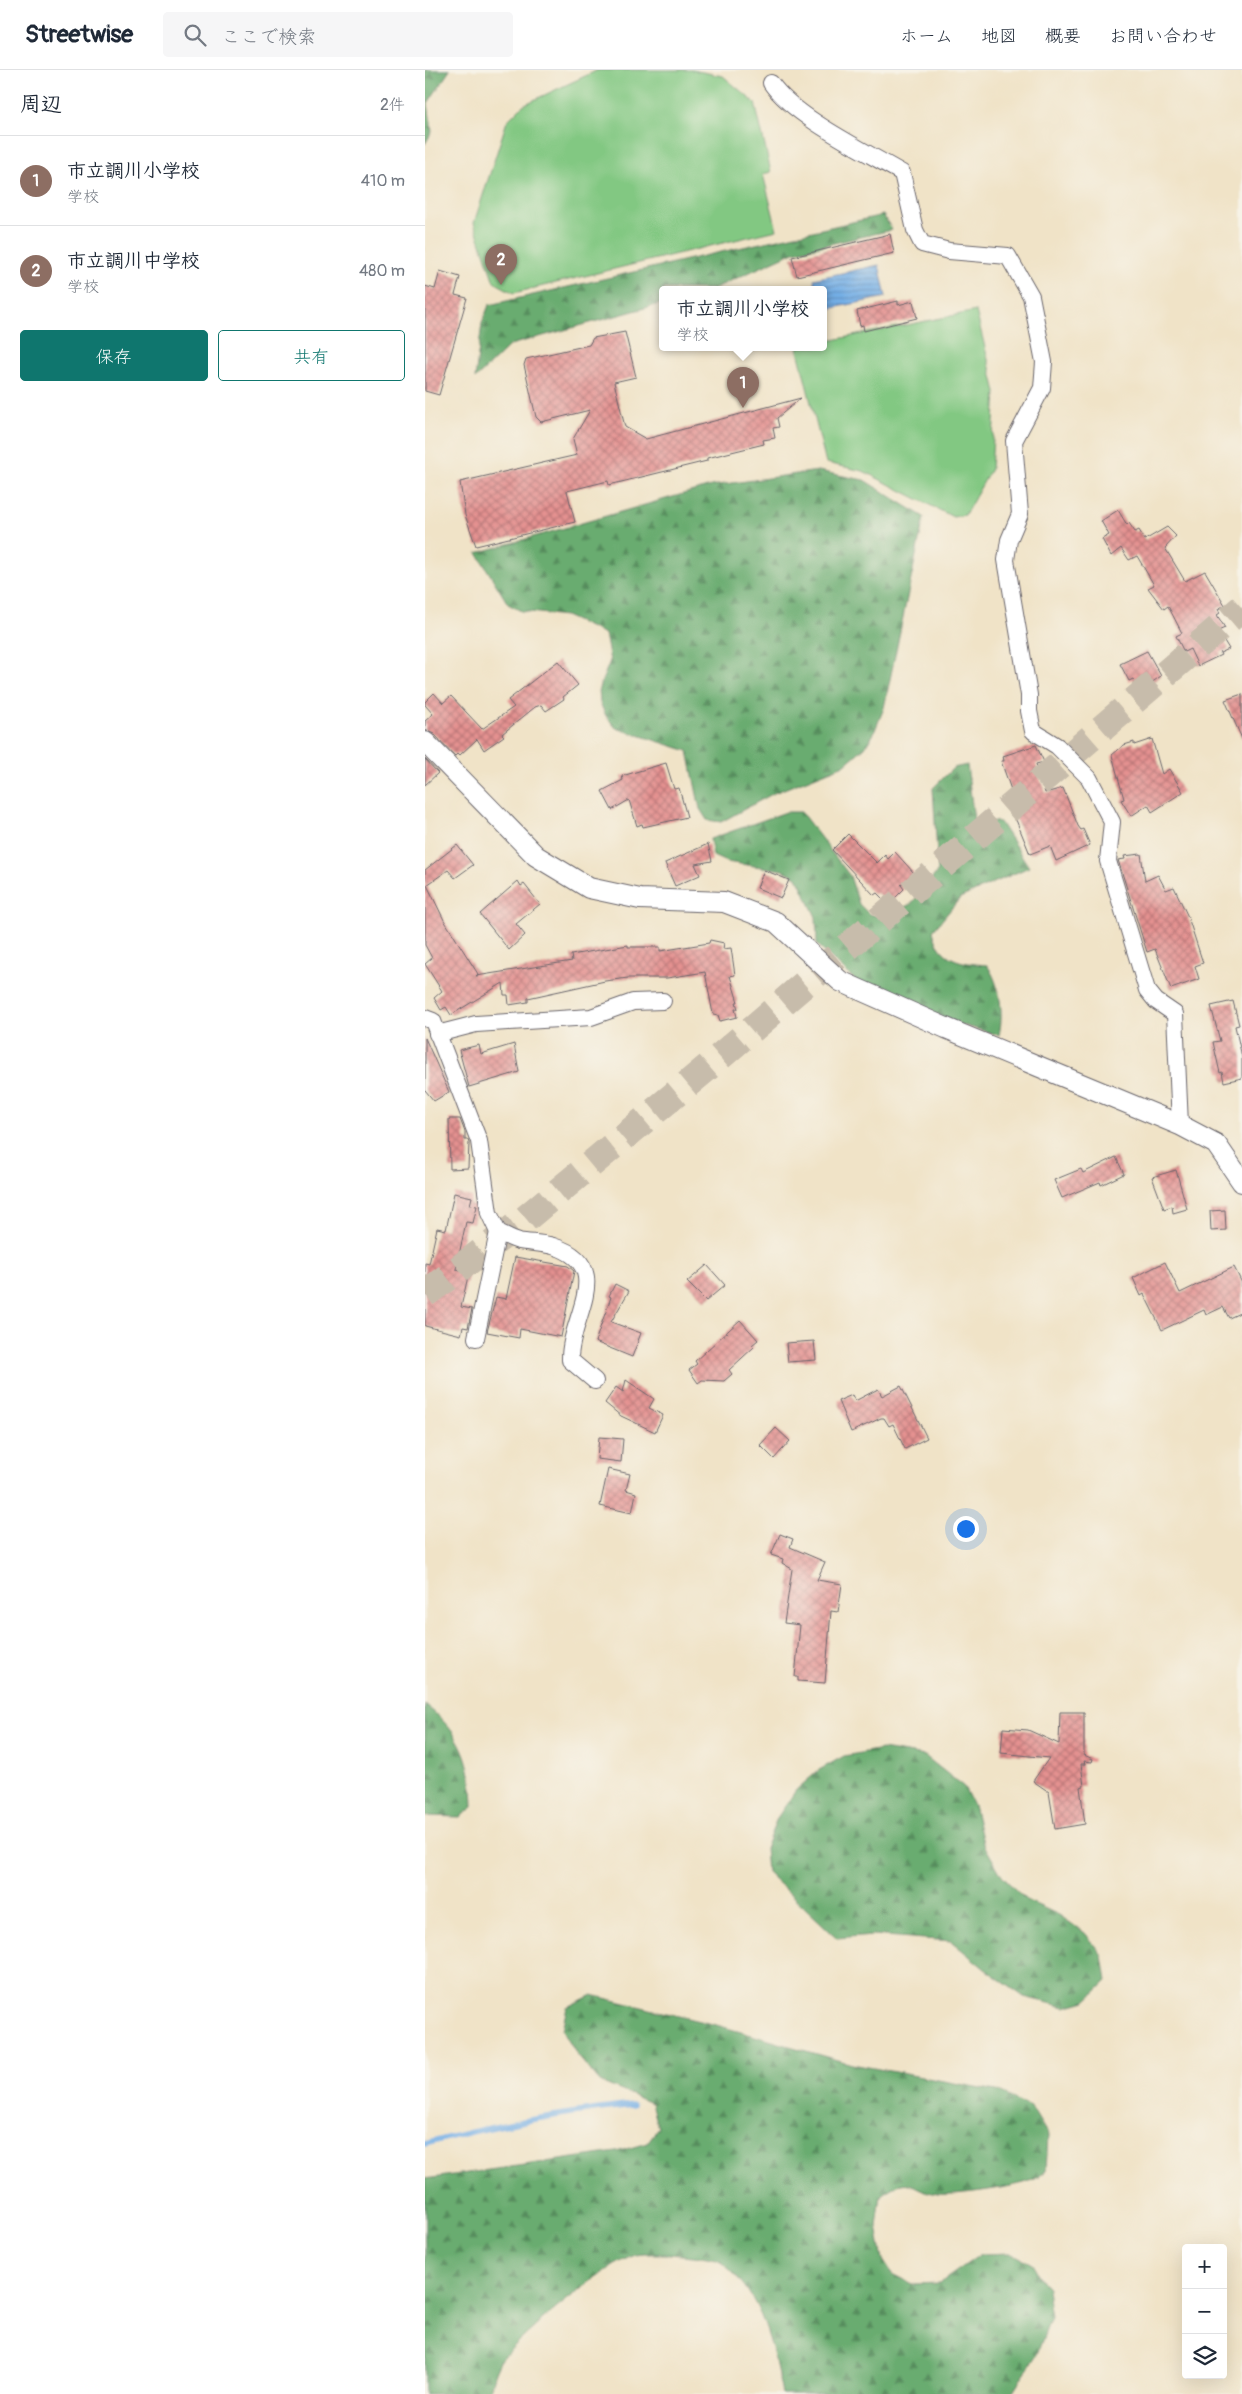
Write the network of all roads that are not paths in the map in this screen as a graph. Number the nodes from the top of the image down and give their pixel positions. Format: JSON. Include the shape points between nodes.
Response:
{"nodes":[{"id":1,"x":771,"y":83,"type":"dead end"},
{"id":2,"x":425,"y":742,"type":"edge"},
{"id":3,"x":663,"y":1001,"type":"dead end"},
{"id":4,"x":425,"y":1018,"type":"edge"},
{"id":5,"x":437,"y":1034,"type":"junction"},
{"id":6,"x":1180,"y":1125,"type":"junction"},
{"id":7,"x":1242,"y":1182,"type":"edge"},
{"id":8,"x":498,"y":1232,"type":"junction"},
{"id":9,"x":476,"y":1338,"type":"dead end"},
{"id":10,"x":595,"y":1381,"type":"dead end"}],
"edges":[{"from":1,"to":6,"type":"street","via":[[780,96],[800,112],[902,173],[915,230],[922,244],[949,251],[1008,256],[1031,296],[1044,362],[1042,388],[1015,441],[1020,514],[1009,540],[1006,560],[1029,694],[1029,711],[1033,731],[1057,746],[1089,778],[1112,822],[1109,861],[1147,990],[1175,1014]]},
{"from":2,"to":6,"type":"street","via":[[536,856],[589,888],[640,899],[724,902],[776,922],[840,981]]},
{"from":3,"to":5,"type":"street","via":[[633,1002],[591,1017],[476,1024]]},
{"from":4,"to":5,"type":"street","via":[[433,1021]]},
{"from":5,"to":8,"type":"street","via":[[479,1141],[489,1213]]},
{"from":6,"to":7,"type":"street","via":[[1216,1144]]},
{"from":8,"to":9,"type":"street"},
{"from":8,"to":10,"type":"street","via":[[518,1240],[553,1246],[576,1256],[586,1272],[588,1287],[570,1346],[570,1360]]}]}
